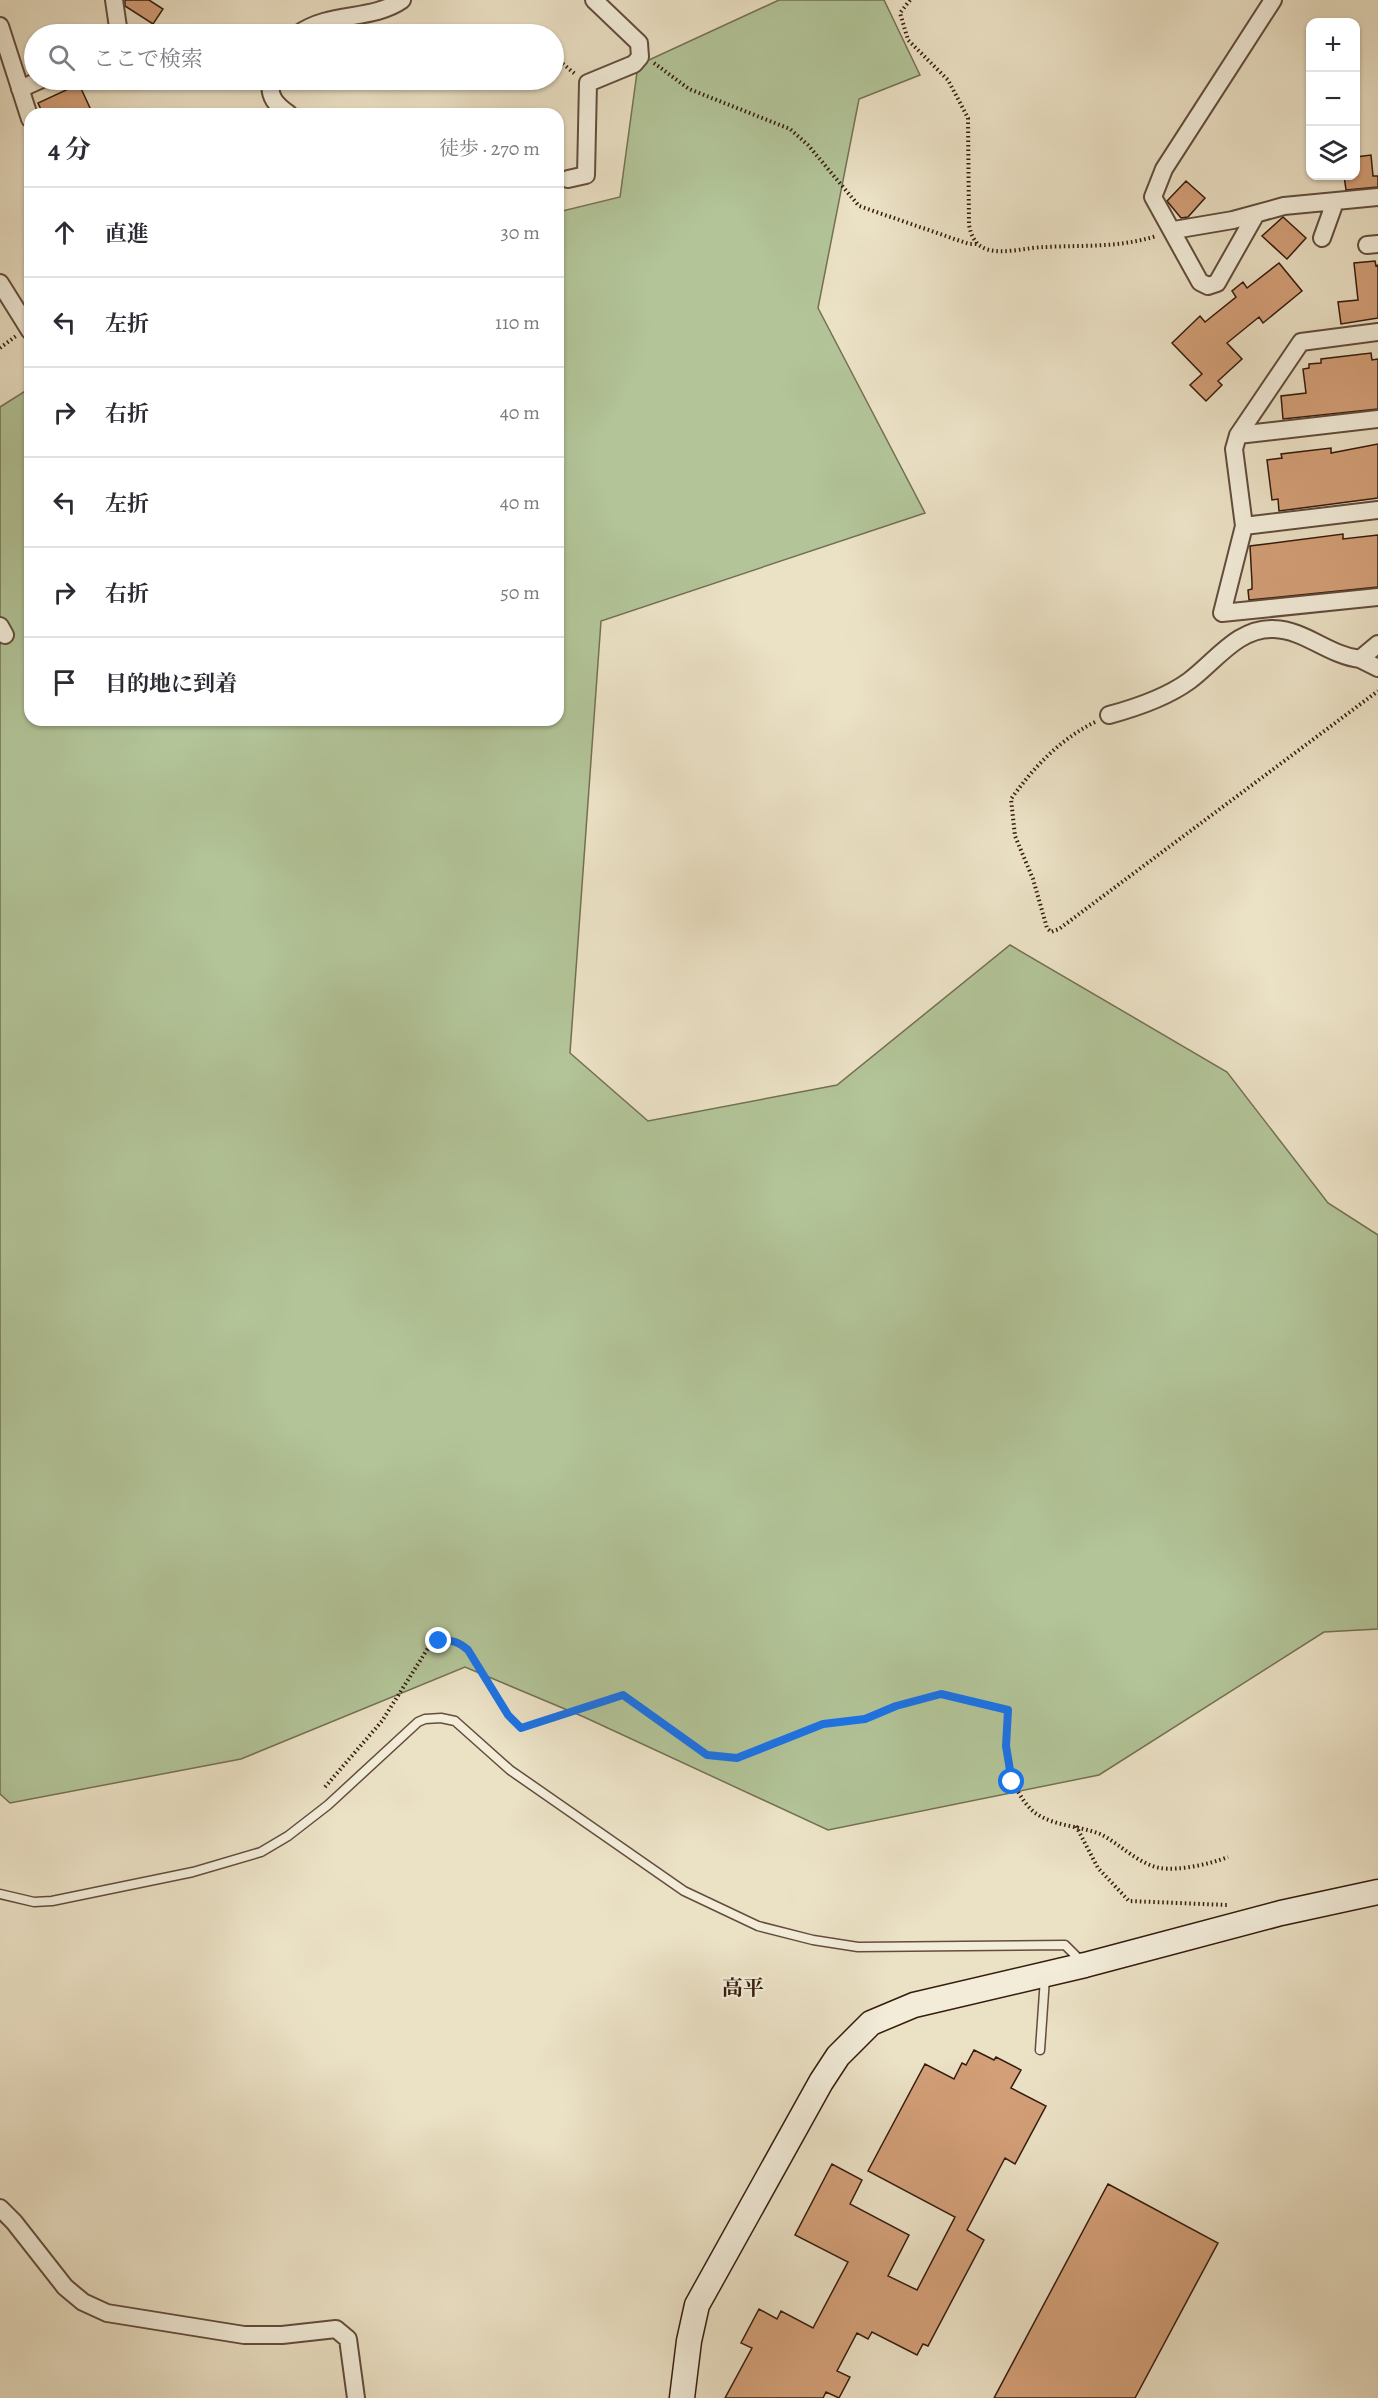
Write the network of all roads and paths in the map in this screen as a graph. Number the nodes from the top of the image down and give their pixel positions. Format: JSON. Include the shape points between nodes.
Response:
{"nodes":[{"id":1,"x":114,"y":0,"type":"edge"},
{"id":2,"x":402,"y":0,"type":"edge"},
{"id":3,"x":594,"y":0,"type":"edge"},
{"id":4,"x":910,"y":0,"type":"edge"},
{"id":5,"x":1273,"y":0,"type":"edge"},
{"id":6,"x":118,"y":24,"type":"edge"},
{"id":7,"x":317,"y":24,"type":"edge"},
{"id":8,"x":0,"y":26,"type":"edge"},
{"id":9,"x":640,"y":54,"type":"junction"},
{"id":10,"x":564,"y":65,"type":"edge"},
{"id":11,"x":588,"y":83,"type":"junction"},
{"id":12,"x":24,"y":86,"type":"edge"},
{"id":13,"x":20,"y":88,"type":"junction"},
{"id":14,"x":272,"y":90,"type":"edge"},
{"id":15,"x":26,"y":108,"type":"edge"},
{"id":16,"x":279,"y":108,"type":"edge"},
{"id":17,"x":568,"y":179,"type":"dead end"},
{"id":18,"x":1378,"y":197,"type":"edge"},
{"id":19,"x":1335,"y":202,"type":"junction"},
{"id":20,"x":1256,"y":214,"type":"junction"},
{"id":21,"x":1174,"y":230,"type":"junction"},
{"id":22,"x":1322,"y":238,"type":"dead end"},
{"id":23,"x":978,"y":244,"type":"junction"},
{"id":24,"x":0,"y":283,"type":"edge"},
{"id":25,"x":24,"y":321,"type":"edge"},
{"id":26,"x":1378,"y":332,"type":"edge"},
{"id":27,"x":1378,"y":419,"type":"edge"},
{"id":28,"x":1238,"y":435,"type":"junction"},
{"id":29,"x":1378,"y":510,"type":"edge"},
{"id":30,"x":1244,"y":526,"type":"junction"},
{"id":31,"x":1378,"y":597,"type":"edge"},
{"id":32,"x":1378,"y":644,"type":"edge"},
{"id":33,"x":1360,"y":659,"type":"junction"},
{"id":34,"x":1378,"y":668,"type":"edge"},
{"id":35,"x":1378,"y":691,"type":"edge"},
{"id":36,"x":1109,"y":715,"type":"joint"},
{"id":37,"x":321,"y":1811,"type":"junction"},
{"id":38,"x":1076,"y":1826,"type":"junction"},
{"id":39,"x":1228,"y":1857,"type":"dead end"},
{"id":40,"x":1378,"y":1892,"type":"edge"},
{"id":41,"x":0,"y":1894,"type":"edge"},
{"id":42,"x":1234,"y":1905,"type":"dead end"},
{"id":43,"x":1086,"y":1965,"type":"junction"},
{"id":44,"x":1046,"y":1974,"type":"junction"},
{"id":45,"x":1040,"y":2050,"type":"dead end"},
{"id":46,"x":0,"y":2208,"type":"edge"},
{"id":47,"x":356,"y":2398,"type":"edge"},
{"id":48,"x":682,"y":2398,"type":"edge"}],
"edges":[{"from":1,"to":6,"type":"street"},
{"from":2,"to":7,"type":"street","via":[[379,10]]},
{"from":3,"to":9,"type":"street","via":[[639,43]]},
{"from":4,"to":23,"type":"path","via":[[900,13],[908,39],[948,80],[969,118],[969,225]]},
{"from":5,"to":21,"type":"street","via":[[1164,169],[1153,197]]},
{"from":8,"to":13,"type":"street"},
{"from":9,"to":11,"type":"street","via":[[634,64]]},
{"from":9,"to":23,"type":"path","via":[[689,89],[790,129],[859,206]]},
{"from":10,"to":11,"type":"path"},
{"from":11,"to":17,"type":"street","via":[[586,175]]},
{"from":12,"to":13,"type":"street"},
{"from":13,"to":15,"type":"street"},
{"from":14,"to":16,"type":"street"},
{"from":18,"to":19,"type":"street"},
{"from":19,"to":20,"type":"street","via":[[1284,206]]},
{"from":19,"to":22,"type":"street"},
{"from":20,"to":21,"type":"street"},
{"from":20,"to":21,"type":"street","via":[[1217,283],[1208,286],[1200,282]]},
{"from":21,"to":23,"type":"path","via":[[1113,246],[994,251]]},
{"from":24,"to":25,"type":"street"},
{"from":26,"to":28,"type":"street","via":[[1301,342]]},
{"from":27,"to":28,"type":"street"},
{"from":28,"to":30,"type":"street","via":[[1234,448]]},
{"from":29,"to":30,"type":"street"},
{"from":30,"to":31,"type":"street","via":[[1222,613]]},
{"from":32,"to":33,"type":"street"},
{"from":33,"to":34,"type":"street"},
{"from":33,"to":36,"type":"street","via":[[1344,657],[1301,635],[1273,628],[1246,634],[1188,682]]},
{"from":35,"to":36,"type":"path","via":[[1051,932],[1015,836],[1011,799],[1049,753],[1077,731]]},
{"from":37,"to":38,"type":"path","via":[[322,1791],[382,1721],[430,1645],[447,1639],[468,1650],[508,1715],[521,1728],[623,1695],[707,1755],[737,1758],[823,1724],[865,1719],[941,1694],[1008,1710],[1006,1746],[1012,1782],[1029,1808],[1056,1823]]},
{"from":37,"to":41,"type":"lane","via":[[261,1852],[234,1862],[52,1901],[34,1902]]},
{"from":37,"to":43,"type":"lane","via":[[418,1722],[441,1718],[454,1721],[510,1770],[684,1891],[758,1926],[858,1947],[1065,1945]]},
{"from":38,"to":39,"type":"path","via":[[1101,1835],[1160,1868],[1206,1865]]},
{"from":38,"to":42,"type":"path","via":[[1098,1868],[1129,1901]]},
{"from":40,"to":43,"type":"street","via":[[1281,1913]]},
{"from":43,"to":44,"type":"street"},
{"from":44,"to":45,"type":"lane"},
{"from":44,"to":48,"type":"street","via":[[883,2016],[838,2056],[697,2305]]},
{"from":46,"to":47,"type":"street","via":[[65,2287],[82,2302],[107,2313],[244,2336],[336,2328],[348,2339]]}]}
